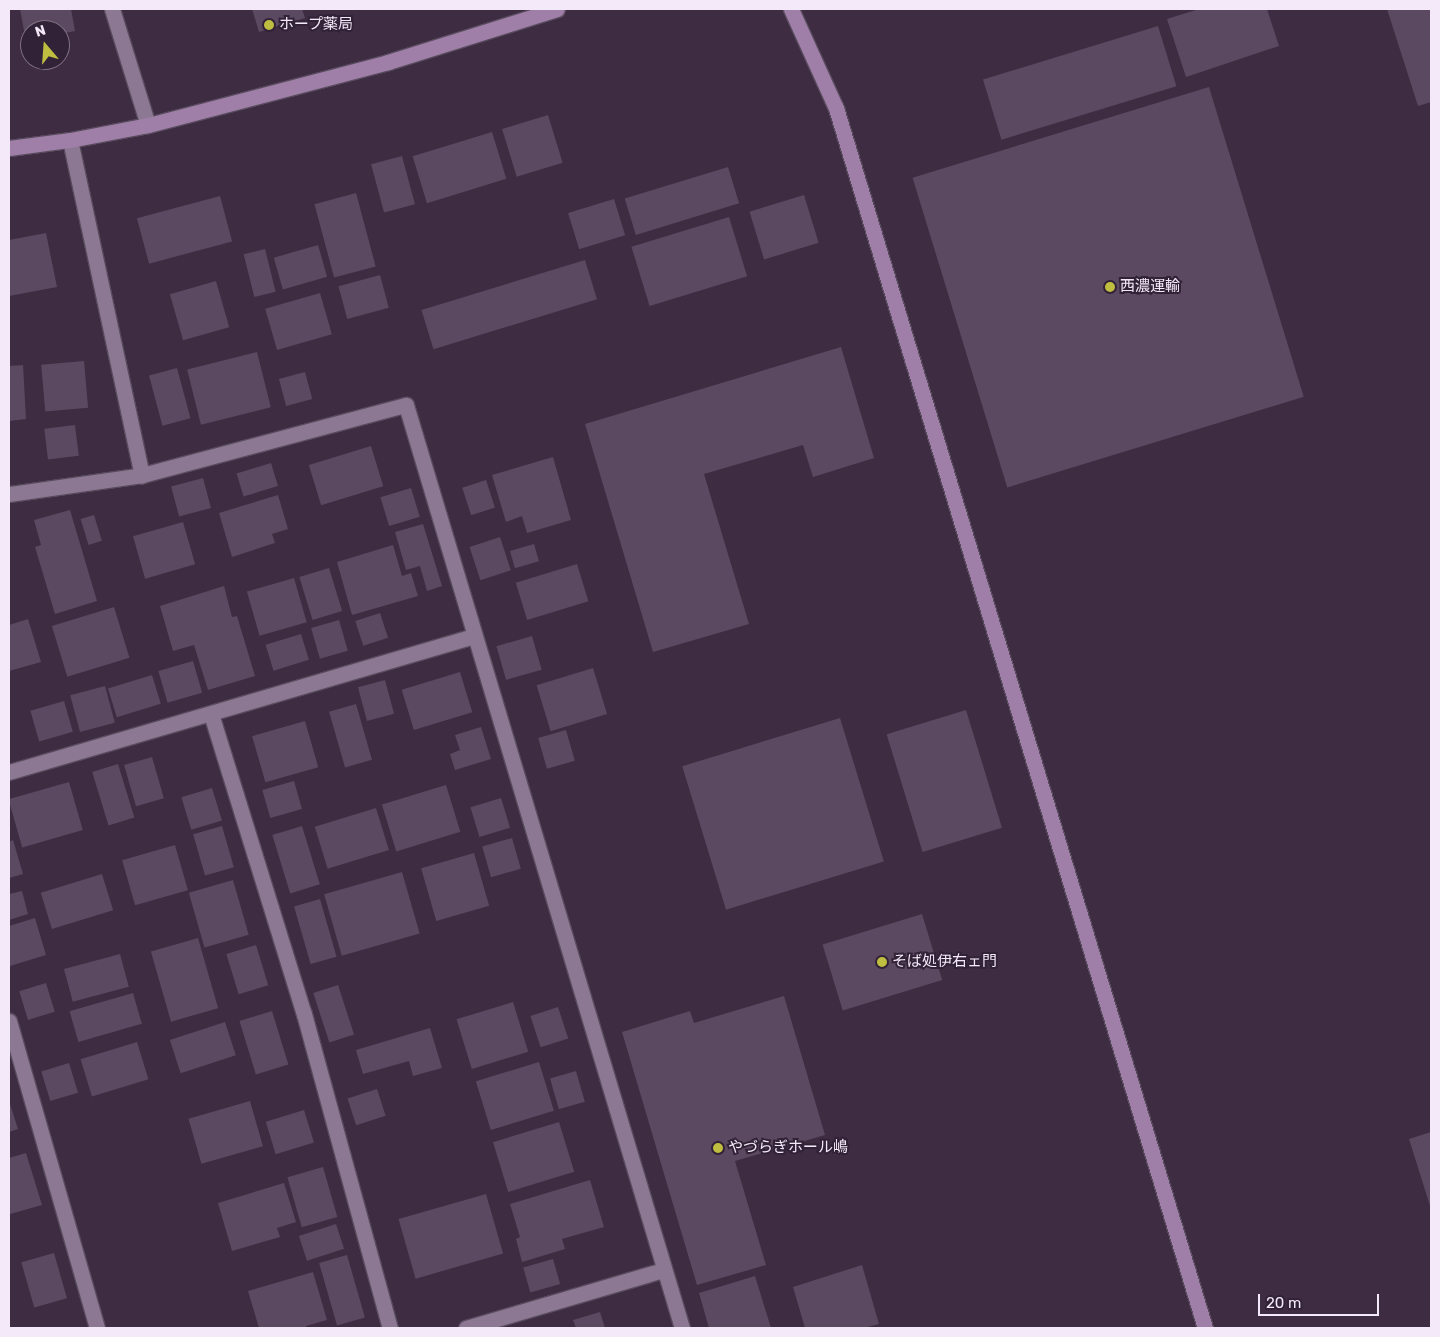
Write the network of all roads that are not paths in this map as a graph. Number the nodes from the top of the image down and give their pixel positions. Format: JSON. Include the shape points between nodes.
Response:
{"nodes":[{"id":1,"x":112,"y":9,"type":"edge"},
{"id":2,"x":558,"y":9,"type":"edge"},
{"id":3,"x":791,"y":9,"type":"edge"},
{"id":4,"x":148,"y":125,"type":"junction"},
{"id":5,"x":70,"y":140,"type":"junction"},
{"id":6,"x":9,"y":148,"type":"edge"},
{"id":7,"x":142,"y":476,"type":"junction"},
{"id":8,"x":9,"y":494,"type":"edge"},
{"id":9,"x":473,"y":636,"type":"junction"},
{"id":10,"x":211,"y":714,"type":"junction"},
{"id":11,"x":9,"y":772,"type":"edge"},
{"id":12,"x":9,"y":1021,"type":"edge"},
{"id":13,"x":663,"y":1270,"type":"junction"},
{"id":14,"x":98,"y":1328,"type":"edge"},
{"id":15,"x":390,"y":1328,"type":"edge"},
{"id":16,"x":466,"y":1328,"type":"edge"},
{"id":17,"x":682,"y":1328,"type":"edge"},
{"id":18,"x":1205,"y":1328,"type":"edge"}],
"edges":[{"from":1,"to":4,"type":"street"},
{"from":2,"to":4,"type":"street","via":[[388,62]]},
{"from":3,"to":18,"type":"street","via":[[836,108]]},
{"from":4,"to":5,"type":"street"},
{"from":5,"to":6,"type":"street"},
{"from":5,"to":7,"type":"street"},
{"from":7,"to":8,"type":"street"},
{"from":7,"to":9,"type":"street","via":[[406,405]]},
{"from":9,"to":10,"type":"street"},
{"from":9,"to":13,"type":"street"},
{"from":10,"to":11,"type":"street"},
{"from":10,"to":15,"type":"street","via":[[304,1014]]},
{"from":12,"to":14,"type":"street"},
{"from":13,"to":16,"type":"street"},
{"from":13,"to":17,"type":"street"}]}
